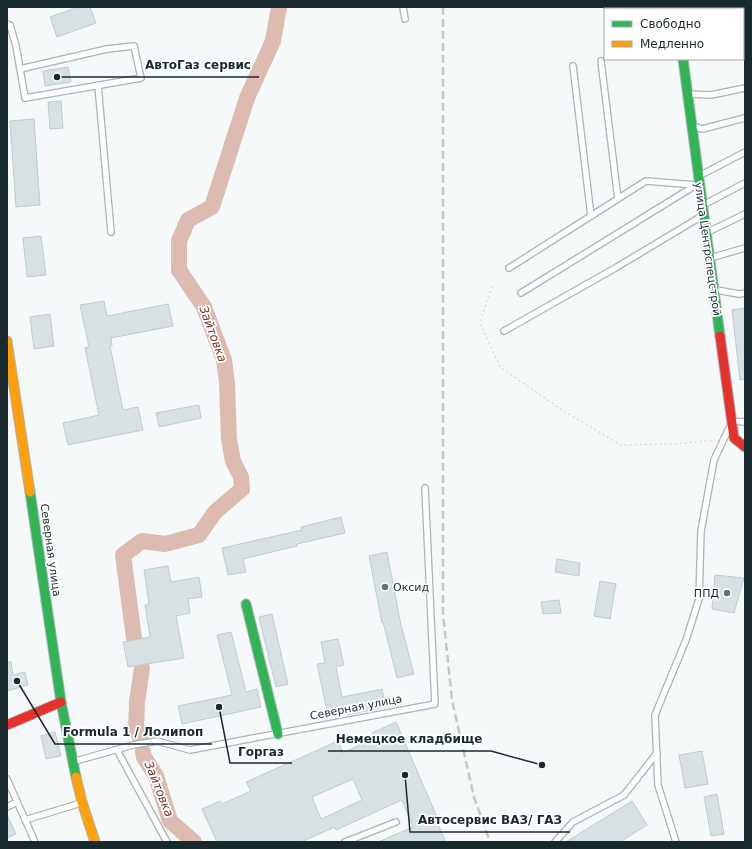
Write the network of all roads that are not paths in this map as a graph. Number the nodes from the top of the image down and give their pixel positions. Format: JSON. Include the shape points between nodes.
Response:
{"nodes":[{"id":1,"x":403,"y":7,"type":"edge"},
{"id":2,"x":404,"y":19,"type":"dead end"},
{"id":3,"x":7,"y":24,"type":"edge"},
{"id":4,"x":601,"y":60,"type":"dead end"},
{"id":5,"x":683,"y":60,"type":"edge"},
{"id":6,"x":573,"y":66,"type":"dead end"},
{"id":7,"x":20,"y":69,"type":"junction"},
{"id":8,"x":98,"y":85,"type":"junction"},
{"id":9,"x":745,"y":88,"type":"edge"},
{"id":10,"x":688,"y":94,"type":"junction"},
{"id":11,"x":745,"y":118,"type":"edge"},
{"id":12,"x":692,"y":125,"type":"junction"},
{"id":13,"x":745,"y":152,"type":"edge"},
{"id":14,"x":698,"y":182,"type":"junction"},
{"id":15,"x":745,"y":183,"type":"edge"},
{"id":16,"x":618,"y":198,"type":"junction"},
{"id":17,"x":703,"y":210,"type":"junction"},
{"id":18,"x":745,"y":214,"type":"edge"},
{"id":19,"x":591,"y":216,"type":"junction"},
{"id":20,"x":111,"y":232,"type":"dead end"},
{"id":21,"x":706,"y":233,"type":"junction"},
{"id":22,"x":745,"y":248,"type":"edge"},
{"id":23,"x":710,"y":258,"type":"junction"},
{"id":24,"x":509,"y":268,"type":"dead end"},
{"id":25,"x":714,"y":289,"type":"junction"},
{"id":26,"x":521,"y":292,"type":"dead end"},
{"id":27,"x":745,"y":293,"type":"edge"},
{"id":28,"x":504,"y":331,"type":"dead end"},
{"id":29,"x":7,"y":341,"type":"edge"},
{"id":30,"x":17,"y":399,"type":"junction"},
{"id":31,"x":7,"y":402,"type":"edge"},
{"id":32,"x":731,"y":421,"type":"junction"},
{"id":33,"x":745,"y":422,"type":"edge"},
{"id":34,"x":745,"y":447,"type":"edge"},
{"id":35,"x":425,"y":488,"type":"dead end"},
{"id":36,"x":246,"y":604,"type":"dead end"},
{"id":37,"x":61,"y":702,"type":"junction"},
{"id":38,"x":7,"y":725,"type":"edge"},
{"id":39,"x":278,"y":734,"type":"junction"},
{"id":40,"x":117,"y":750,"type":"junction"},
{"id":41,"x":656,"y":753,"type":"junction"},
{"id":42,"x":72,"y":762,"type":"junction"},
{"id":43,"x":7,"y":779,"type":"edge"},
{"id":44,"x":17,"y":802,"type":"junction"},
{"id":45,"x":82,"y":802,"type":"junction"},
{"id":46,"x":7,"y":807,"type":"edge"},
{"id":47,"x":25,"y":820,"type":"junction"},
{"id":48,"x":396,"y":822,"type":"dead end"},
{"id":49,"x":35,"y":842,"type":"edge"},
{"id":50,"x":94,"y":842,"type":"edge"},
{"id":51,"x":167,"y":842,"type":"edge"},
{"id":52,"x":345,"y":842,"type":"edge"},
{"id":53,"x":556,"y":842,"type":"edge"},
{"id":54,"x":676,"y":842,"type":"edge"}],
"edges":[{"from":1,"to":2,"type":"lane"},
{"from":3,"to":7,"type":"lane","via":[[10,25]]},
{"from":4,"to":16,"type":"lane"},
{"from":5,"to":10,"type":"street","name":"улица Центрспецстрой"},
{"from":6,"to":19,"type":"lane"},
{"from":7,"to":8,"type":"lane","via":[[25,98]]},
{"from":7,"to":8,"type":"lane","via":[[107,48],[134,46],[141,78]]},
{"from":8,"to":20,"type":"lane"},
{"from":9,"to":10,"type":"lane","via":[[710,95]]},
{"from":10,"to":12,"type":"street","name":"улица Центрспецстрой"},
{"from":11,"to":12,"type":"lane","via":[[702,129]]},
{"from":12,"to":14,"type":"street","name":"улица Центрспецстрой"},
{"from":13,"to":14,"type":"lane"},
{"from":14,"to":16,"type":"lane","via":[[646,181]]},
{"from":14,"to":17,"type":"street","name":"улица Центрспецстрой"},
{"from":14,"to":26,"type":"lane"},
{"from":15,"to":17,"type":"lane"},
{"from":16,"to":19,"type":"lane"},
{"from":17,"to":21,"type":"street","name":"улица Центрспецстрой"},
{"from":17,"to":28,"type":"lane","via":[[617,267]]},
{"from":18,"to":21,"type":"lane"},
{"from":19,"to":24,"type":"lane"},
{"from":21,"to":23,"type":"street","name":"улица Центрспецстрой"},
{"from":22,"to":23,"type":"lane"},
{"from":23,"to":25,"type":"street","name":"улица Центрспецстрой"},
{"from":25,"to":27,"type":"lane"},
{"from":25,"to":32,"type":"street","name":"улица Центрспецстрой"},
{"from":29,"to":30,"type":"street","name":"Северная улица"},
{"from":30,"to":31,"type":"street"},
{"from":30,"to":37,"type":"street","name":"Северная улица"},
{"from":32,"to":33,"type":"lane"},
{"from":32,"to":34,"type":"street","name":"улица Центрспецстрой","via":[[734,438]]},
{"from":32,"to":41,"type":"lane","via":[[714,460],[701,531],[699,599],[686,640],[655,715]]},
{"from":35,"to":39,"type":"lane","name":"Северная улица","via":[[435,704]]},
{"from":36,"to":39,"type":"street"},
{"from":37,"to":38,"type":"street"},
{"from":37,"to":42,"type":"street","name":"Северная улица"},
{"from":39,"to":40,"type":"lane","name":"Северная улица","via":[[190,750],[157,741]]},
{"from":40,"to":42,"type":"lane","name":"Северная улица"},
{"from":40,"to":51,"type":"lane"},
{"from":41,"to":53,"type":"lane","via":[[624,795],[573,822]]},
{"from":41,"to":54,"type":"lane","via":[[658,785]]},
{"from":42,"to":45,"type":"street","name":"Северная улица"},
{"from":43,"to":44,"type":"lane"},
{"from":44,"to":46,"type":"lane"},
{"from":44,"to":47,"type":"lane"},
{"from":45,"to":47,"type":"lane"},
{"from":45,"to":50,"type":"street","name":"Северная улица"},
{"from":47,"to":49,"type":"lane"},
{"from":48,"to":52,"type":"lane"}]}
